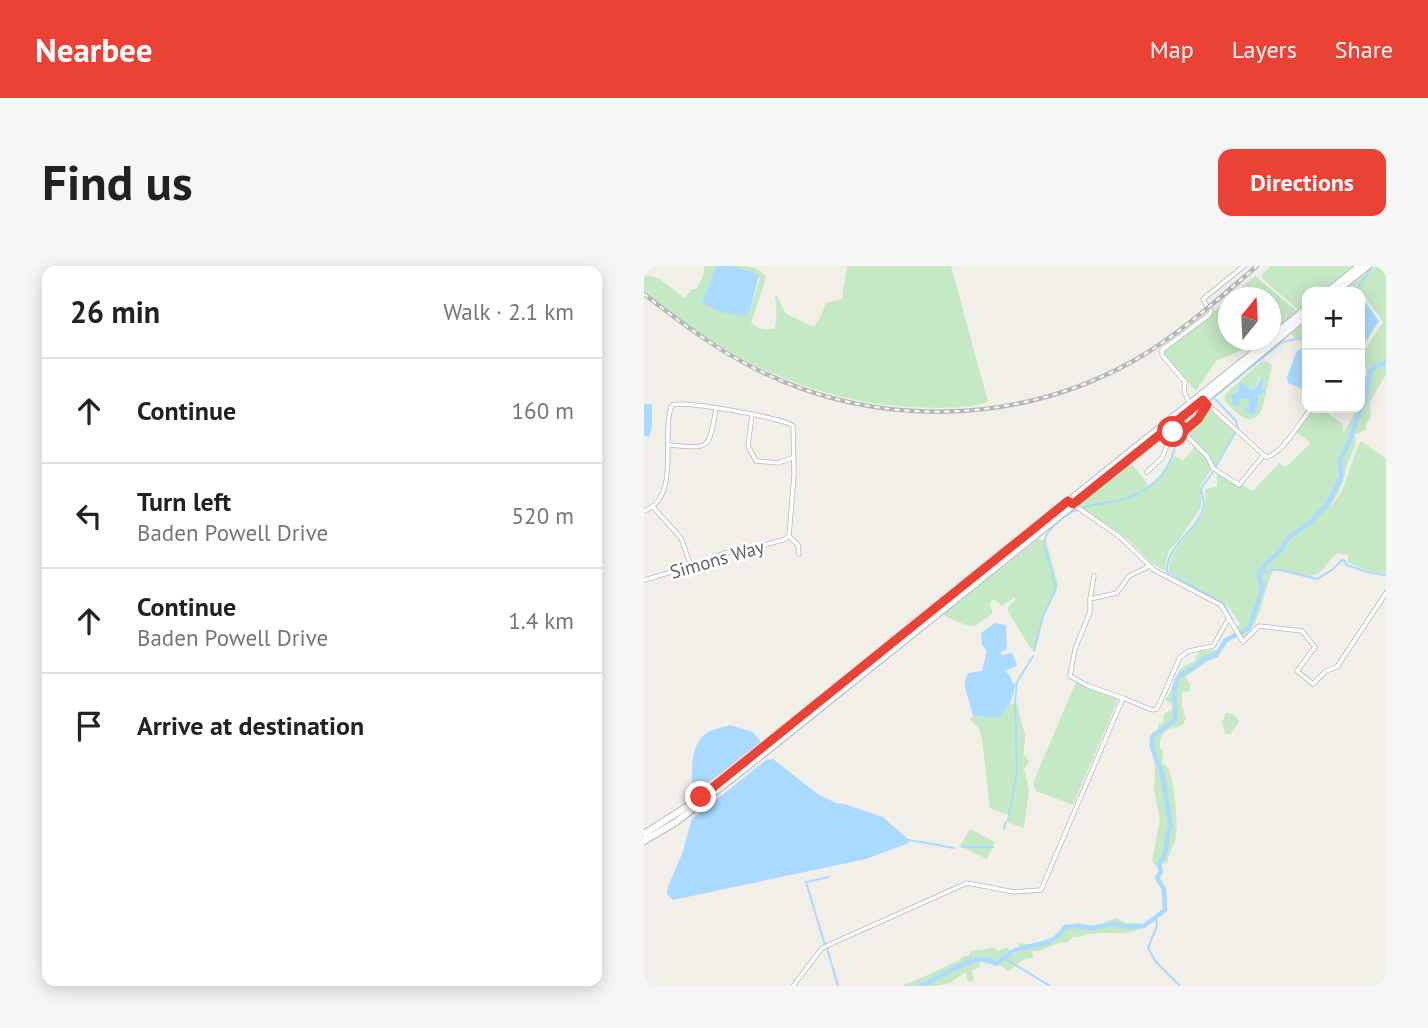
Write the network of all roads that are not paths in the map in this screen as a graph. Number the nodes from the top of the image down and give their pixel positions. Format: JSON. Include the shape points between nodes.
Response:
{"nodes":[{"id":1,"x":1244,"y":266,"type":"edge"},
{"id":2,"x":1360,"y":266,"type":"edge"},
{"id":3,"x":1368,"y":266,"type":"edge"},
{"id":4,"x":1333,"y":287,"type":"edge"},
{"id":5,"x":1341,"y":287,"type":"edge"},
{"id":6,"x":1302,"y":312,"type":"edge"},
{"id":7,"x":1302,"y":318,"type":"edge"},
{"id":8,"x":1281,"y":330,"type":"edge"},
{"id":9,"x":1258,"y":350,"type":"edge"},
{"id":10,"x":1188,"y":400,"type":"dead end"},
{"id":11,"x":1203,"y":400,"type":"junction"},
{"id":12,"x":716,"y":409,"type":"junction"},
{"id":13,"x":1195,"y":409,"type":"dead end"},
{"id":14,"x":1308,"y":413,"type":"edge"},
{"id":15,"x":752,"y":415,"type":"junction"},
{"id":16,"x":1184,"y":428,"type":"junction"},
{"id":17,"x":668,"y":445,"type":"junction"},
{"id":18,"x":1262,"y":457,"type":"junction"},
{"id":19,"x":793,"y":458,"type":"junction"},
{"id":20,"x":1147,"y":472,"type":"dead end"},
{"id":21,"x":1071,"y":502,"type":"junction"},
{"id":22,"x":653,"y":508,"type":"junction"},
{"id":23,"x":644,"y":511,"type":"edge"},
{"id":24,"x":789,"y":536,"type":"junction"},
{"id":25,"x":799,"y":554,"type":"dead end"},
{"id":26,"x":1148,"y":565,"type":"junction"},
{"id":27,"x":691,"y":566,"type":"junction"},
{"id":28,"x":1094,"y":576,"type":"dead end"},
{"id":29,"x":644,"y":580,"type":"edge"},
{"id":30,"x":1386,"y":593,"type":"edge"},
{"id":31,"x":1090,"y":599,"type":"junction"},
{"id":32,"x":1229,"y":618,"type":"junction"},
{"id":33,"x":1123,"y":698,"type":"junction"},
{"id":34,"x":644,"y":834,"type":"edge"},
{"id":35,"x":644,"y":841,"type":"edge"},
{"id":36,"x":793,"y":986,"type":"edge"}],
"edges":[{"from":1,"to":10,"type":"street","via":[[1203,299],[1209,315],[1162,350],[1185,382]]},
{"from":2,"to":4,"type":"main road"},
{"from":3,"to":5,"type":"main road"},
{"from":6,"to":8,"type":"main road"},
{"from":7,"to":11,"type":"main road"},
{"from":9,"to":11,"type":"main road"},
{"from":11,"to":16,"type":"street","via":[[1198,419]]},
{"from":11,"to":18,"type":"street"},
{"from":11,"to":21,"type":"main road"},
{"from":12,"to":15,"type":"street"},
{"from":12,"to":17,"type":"street","via":[[706,445]]},
{"from":12,"to":17,"type":"street","via":[[674,404]]},
{"from":13,"to":16,"type":"street","via":[[1195,417]]},
{"from":14,"to":18,"type":"street","via":[[1273,455]]},
{"from":15,"to":19,"type":"street","via":[[790,423]]},
{"from":15,"to":19,"type":"street","via":[[748,446],[756,461],[778,463]]},
{"from":16,"to":18,"type":"street","via":[[1185,436],[1213,468],[1238,485]]},
{"from":16,"to":20,"type":"street","via":[[1171,435],[1162,458]]},
{"from":17,"to":22,"type":"street","via":[[665,489]]},
{"from":19,"to":24,"type":"street"},
{"from":21,"to":26,"type":"street","via":[[1120,537]]},
{"from":21,"to":34,"type":"main road","via":[[697,800]]},
{"from":21,"to":35,"type":"main road","via":[[700,804]]},
{"from":22,"to":23,"type":"street"},
{"from":22,"to":27,"type":"street","via":[[681,538]]},
{"from":24,"to":25,"type":"street"},
{"from":24,"to":27,"type":"street","name":"Simons Way"},
{"from":26,"to":31,"type":"street","via":[[1129,576],[1117,593]]},
{"from":26,"to":32,"type":"street","via":[[1221,605]]},
{"from":27,"to":29,"type":"street","name":"Simons Way"},
{"from":28,"to":31,"type":"street"},
{"from":30,"to":32,"type":"street","via":[[1336,667],[1314,684],[1297,671],[1315,648],[1302,631],[1259,626],[1243,642]]},
{"from":31,"to":33,"type":"street","via":[[1070,676]]},
{"from":32,"to":33,"type":"street","via":[[1213,646],[1180,657],[1157,709]]},
{"from":33,"to":36,"type":"street","via":[[1042,889],[1020,892],[967,883],[825,946]]}]}
